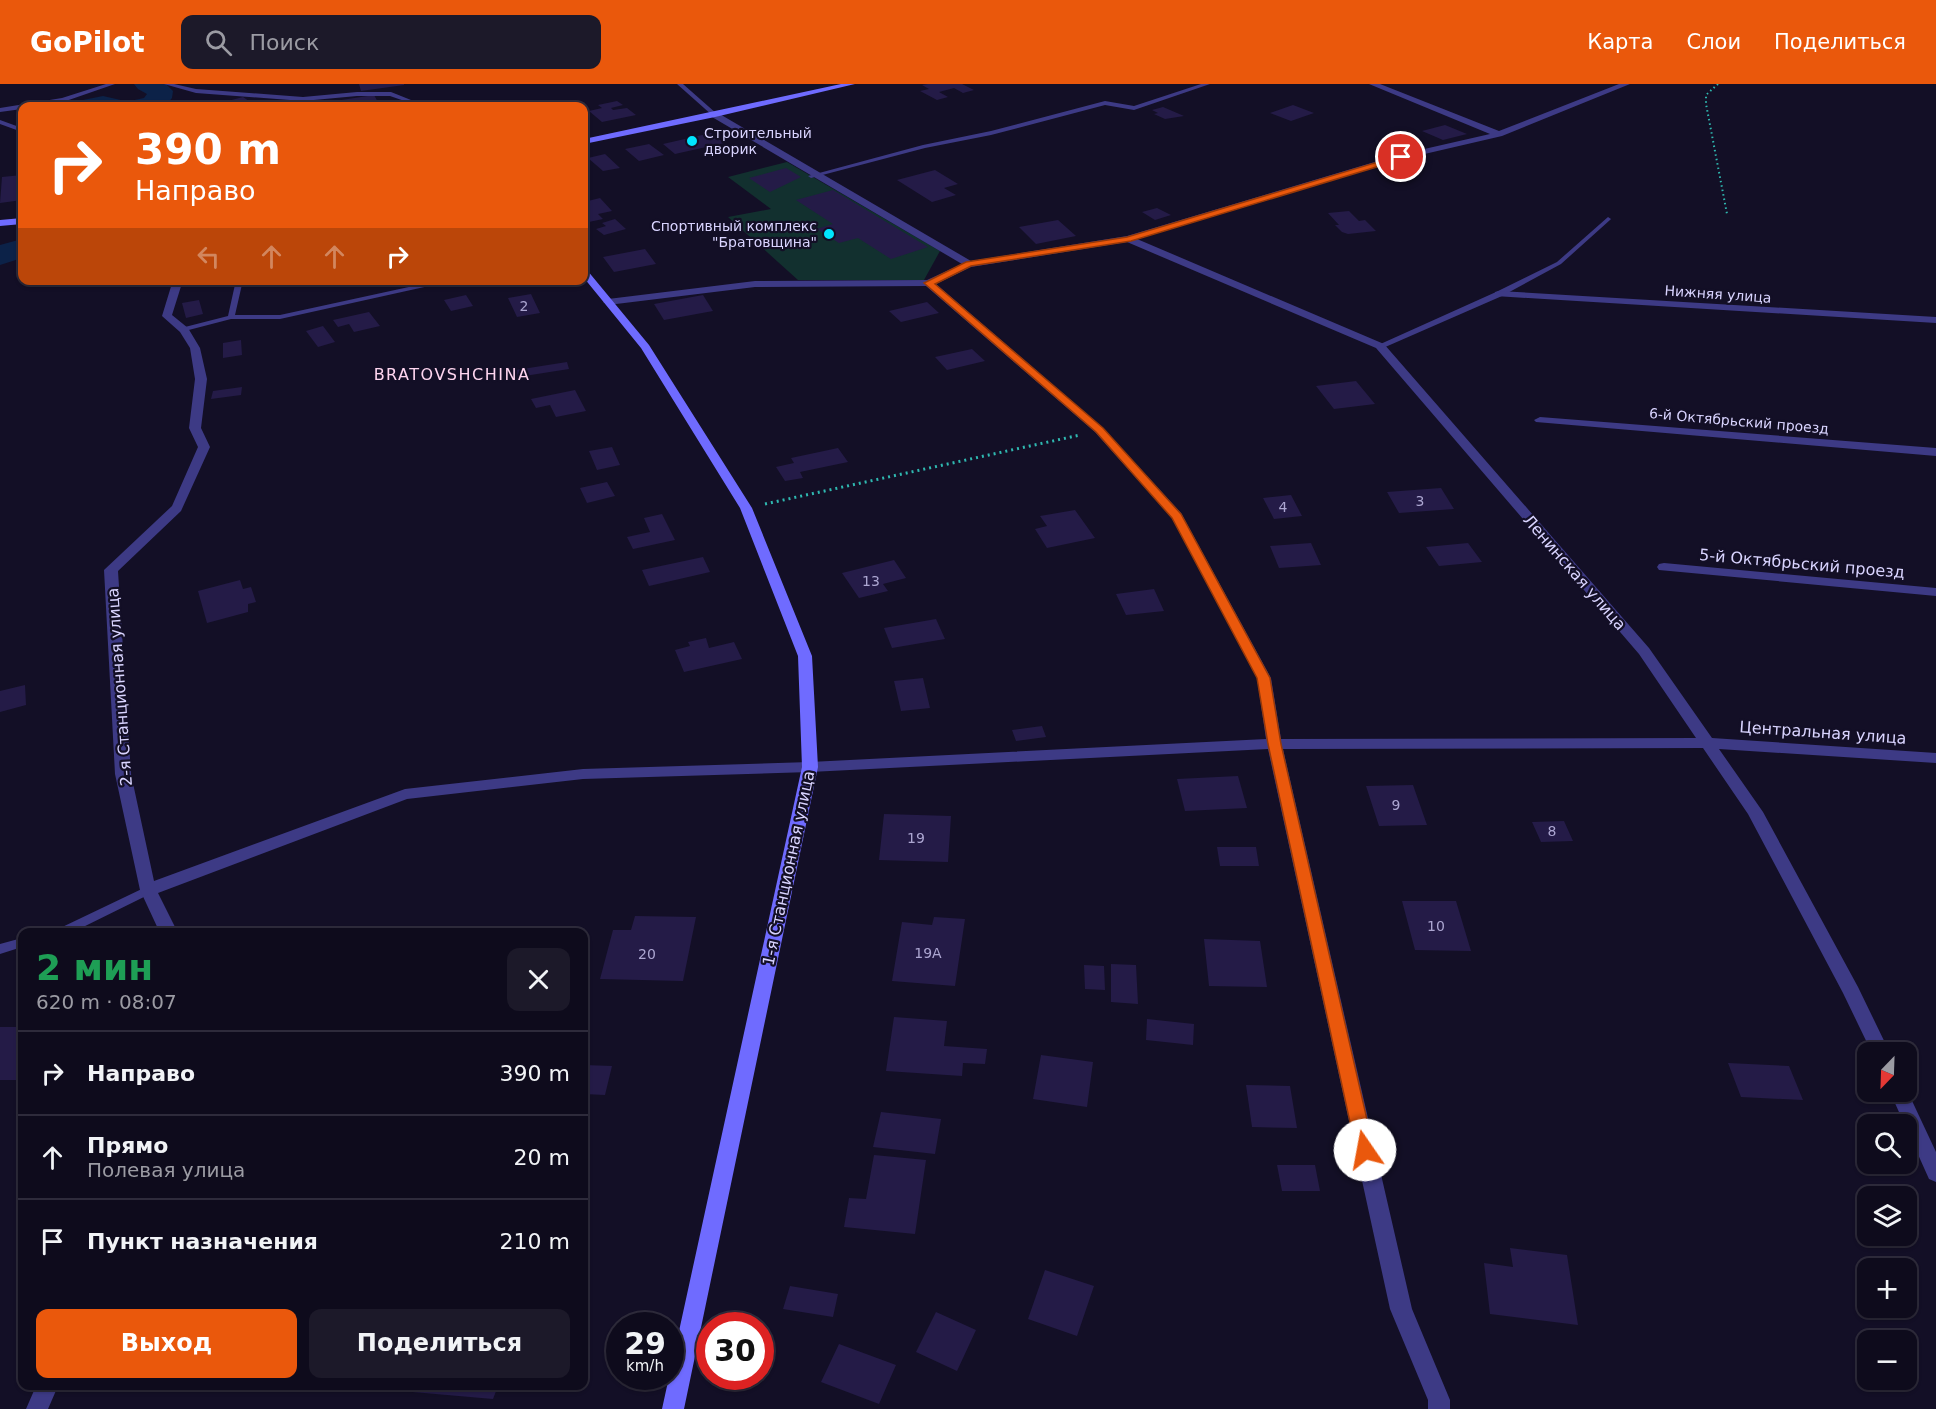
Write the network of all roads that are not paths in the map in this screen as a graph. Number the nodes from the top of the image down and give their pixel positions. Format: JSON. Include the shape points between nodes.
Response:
{"nodes":[{"id":1,"x":112,"y":84,"type":"edge"},
{"id":2,"x":167,"y":84,"type":"edge"},
{"id":3,"x":680,"y":84,"type":"edge"},
{"id":4,"x":850,"y":84,"type":"edge"},
{"id":5,"x":1207,"y":84,"type":"edge"},
{"id":6,"x":1373,"y":84,"type":"edge"},
{"id":7,"x":1626,"y":84,"type":"edge"},
{"id":8,"x":50,"y":102,"type":"edge"},
{"id":9,"x":412,"y":102,"type":"edge"},
{"id":10,"x":18,"y":107,"type":"edge"},
{"id":11,"x":0,"y":110,"type":"edge"},
{"id":12,"x":716,"y":115,"type":"junction"},
{"id":13,"x":0,"y":122,"type":"edge"},
{"id":14,"x":18,"y":129,"type":"edge"},
{"id":15,"x":1499,"y":134,"type":"junction"},
{"id":16,"x":588,"y":141,"type":"edge"},
{"id":17,"x":813,"y":176,"type":"junction"},
{"id":18,"x":1608,"y":219,"type":"dead end"},
{"id":19,"x":18,"y":221,"type":"edge"},
{"id":20,"x":3,"y":223,"type":"edge"},
{"id":21,"x":1128,"y":239,"type":"junction"},
{"id":22,"x":969,"y":264,"type":"junction"},
{"id":23,"x":588,"y":277,"type":"edge"},
{"id":24,"x":929,"y":283,"type":"junction"},
{"id":25,"x":176,"y":285,"type":"edge"},
{"id":26,"x":239,"y":285,"type":"edge"},
{"id":27,"x":430,"y":285,"type":"edge"},
{"id":28,"x":1499,"y":294,"type":"junction"},
{"id":29,"x":608,"y":302,"type":"junction"},
{"id":30,"x":231,"y":317,"type":"junction"},
{"id":31,"x":1936,"y":320,"type":"edge"},
{"id":32,"x":184,"y":330,"type":"junction"},
{"id":33,"x":1380,"y":346,"type":"junction"},
{"id":34,"x":1540,"y":420,"type":"dead end"},
{"id":35,"x":1936,"y":452,"type":"edge"},
{"id":36,"x":1664,"y":567,"type":"dead end"},
{"id":37,"x":1936,"y":592,"type":"edge"},
{"id":38,"x":1707,"y":743,"type":"junction"},
{"id":39,"x":1275,"y":744,"type":"junction"},
{"id":40,"x":1936,"y":758,"type":"edge"},
{"id":41,"x":810,"y":767,"type":"junction"},
{"id":42,"x":148,"y":890,"type":"junction"},
{"id":43,"x":70,"y":928,"type":"edge"},
{"id":44,"x":167,"y":928,"type":"edge"},
{"id":45,"x":18,"y":944,"type":"edge"},
{"id":46,"x":0,"y":949,"type":"edge"},
{"id":47,"x":1876,"y":1042,"type":"edge"},
{"id":48,"x":1904,"y":1102,"type":"edge"},
{"id":49,"x":1936,"y":1173,"type":"edge"},
{"id":50,"x":45,"y":1390,"type":"edge"},
{"id":51,"x":37,"y":1409,"type":"edge"},
{"id":52,"x":673,"y":1409,"type":"edge"},
{"id":53,"x":1439,"y":1409,"type":"edge"}],
"edges":[{"from":1,"to":8,"type":"lane"},
{"from":2,"to":9,"type":"lane","via":[[196,91],[303,99],[391,94]]},
{"from":3,"to":12,"type":"lane"},
{"from":4,"to":12,"type":"main road"},
{"from":5,"to":17,"type":"lane","via":[[1134,108],[1105,103]]},
{"from":6,"to":15,"type":"street"},
{"from":7,"to":15,"type":"street"},
{"from":10,"to":11,"type":"lane"},
{"from":12,"to":16,"type":"main road"},
{"from":12,"to":17,"type":"street"},
{"from":13,"to":14,"type":"lane"},
{"from":15,"to":21,"type":"street","via":[[1401,157]]},
{"from":17,"to":22,"type":"street"},
{"from":18,"to":28,"type":"lane","via":[[1558,263]]},
{"from":19,"to":20,"type":"main road"},
{"from":21,"to":22,"type":"street"},
{"from":21,"to":33,"type":"street","name":"Ленинская улица"},
{"from":22,"to":24,"type":"street"},
{"from":23,"to":29,"type":"main road","name":"1-я Станционная улица"},
{"from":24,"to":29,"type":"street","via":[[755,284]]},
{"from":24,"to":39,"type":"street","via":[[1100,430],[1177,516],[1264,678]]},
{"from":25,"to":32,"type":"street","via":[[167,316]]},
{"from":26,"to":30,"type":"lane"},
{"from":27,"to":30,"type":"lane","via":[[280,317]]},
{"from":28,"to":31,"type":"street","name":"Нижняя улица"},
{"from":28,"to":33,"type":"lane"},
{"from":29,"to":41,"type":"main road","name":"1-я Станционная улица","via":[[645,347],[746,508],[806,656]]},
{"from":30,"to":32,"type":"lane"},
{"from":32,"to":42,"type":"street","name":"2-я Станционная улица","via":[[195,348],[201,380],[195,428],[204,447],[177,508],[111,570],[123,774]]},
{"from":33,"to":38,"type":"street","name":"Ленинская улица","via":[[1644,651]]},
{"from":34,"to":35,"type":"street","name":"6-й Октябрьский проезд"},
{"from":36,"to":37,"type":"street","name":"5-й Октябрьский проезд"},
{"from":38,"to":39,"type":"street","name":"Центральная улица"},
{"from":38,"to":40,"type":"street","name":"Центральная улица"},
{"from":38,"to":47,"type":"street","name":"Ленинская улица","via":[[1755,812]]},
{"from":39,"to":41,"type":"street","name":"Центральная улица"},
{"from":39,"to":53,"type":"street","via":[[1401,1308],[1439,1400]]},
{"from":41,"to":42,"type":"street","name":"Центральная улица","via":[[583,774],[405,794]]},
{"from":41,"to":52,"type":"main road","name":"1-я Станционная улица"},
{"from":42,"to":43,"type":"lane"},
{"from":42,"to":44,"type":"street","name":"2-я Станционная улица"},
{"from":45,"to":46,"type":"lane"},
{"from":48,"to":49,"type":"street"},
{"from":50,"to":51,"type":"street"}]}
